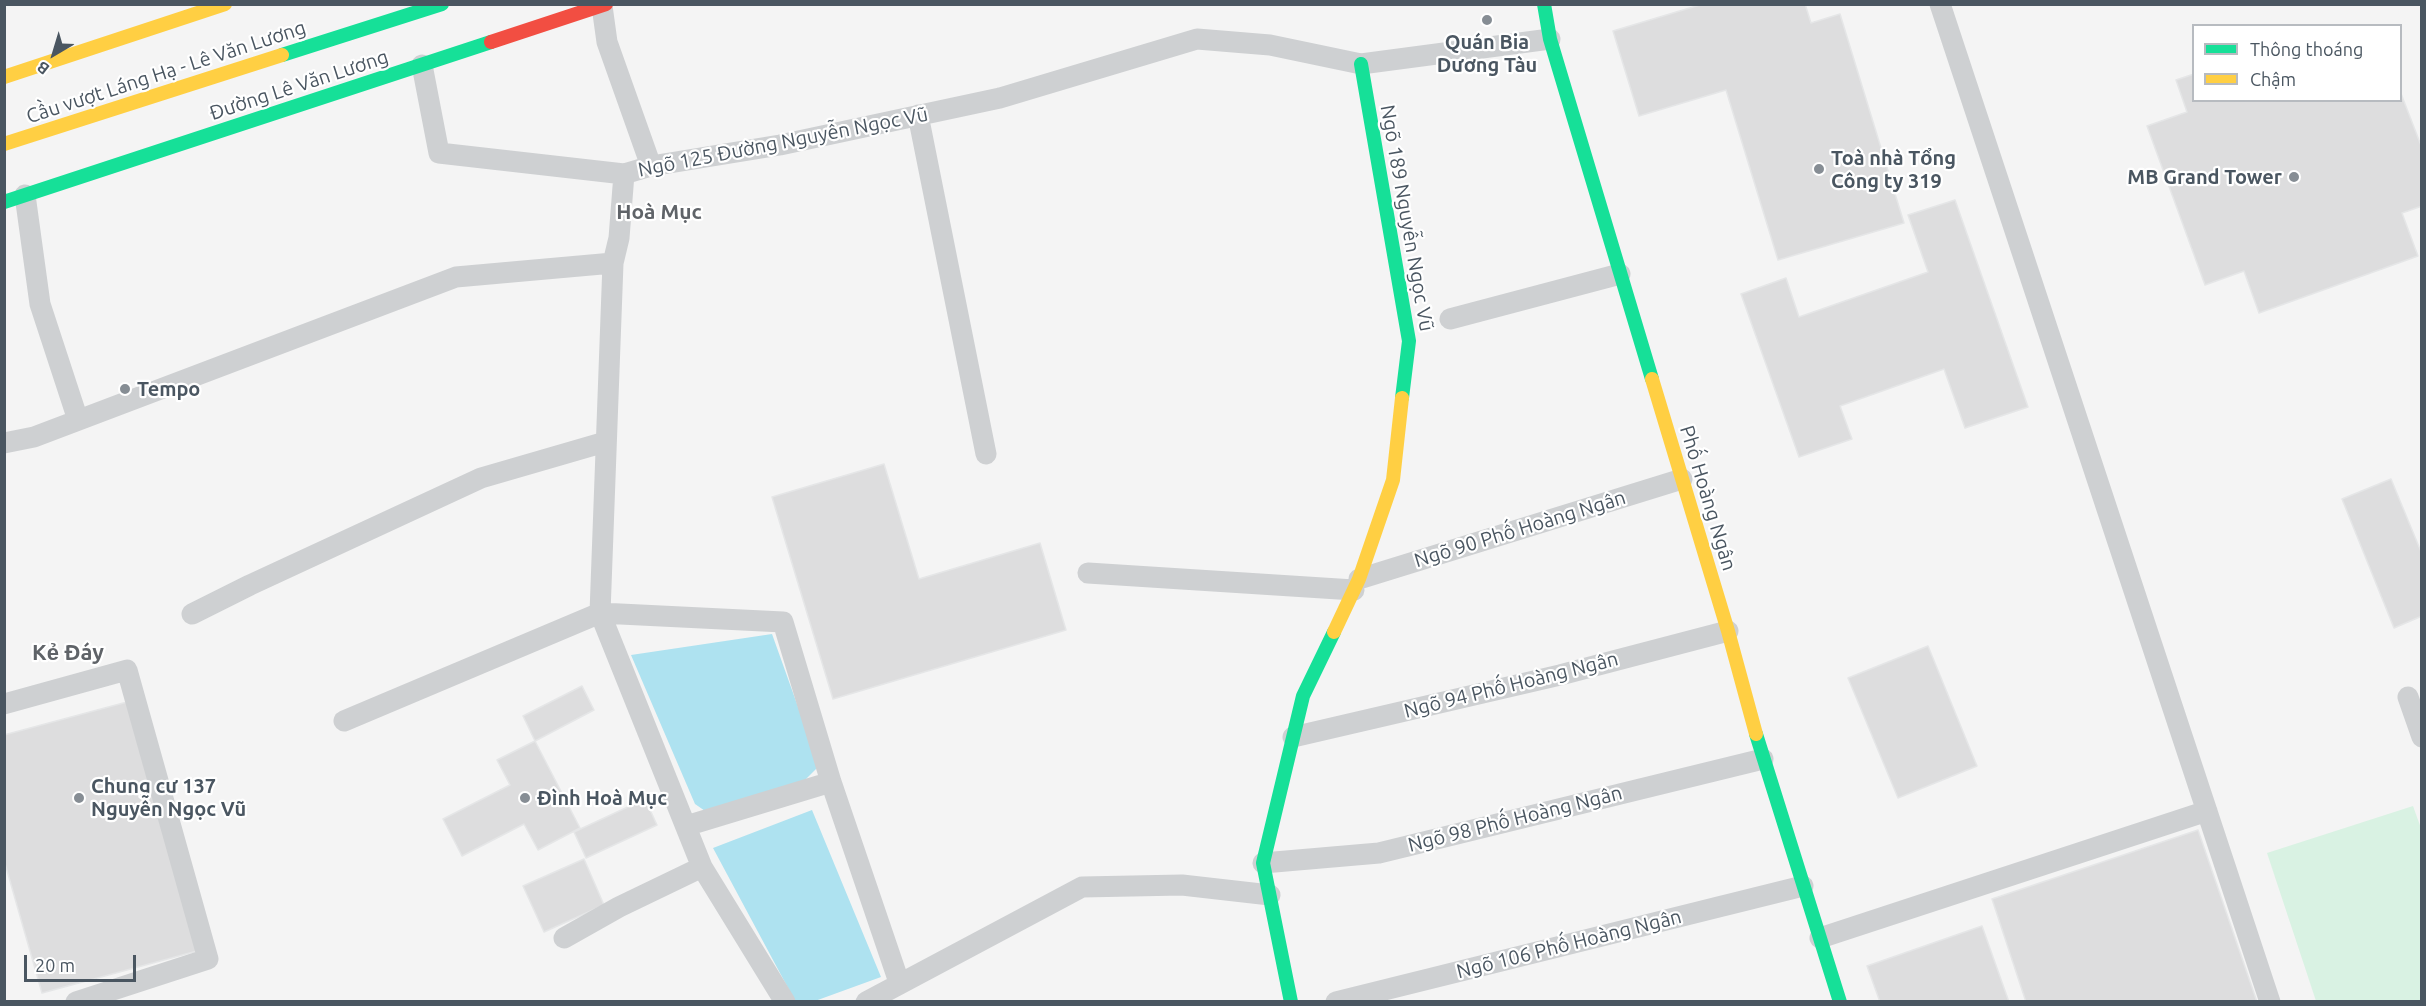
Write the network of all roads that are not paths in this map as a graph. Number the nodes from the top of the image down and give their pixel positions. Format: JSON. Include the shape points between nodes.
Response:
{"nodes":[{"id":1,"x":225,"y":4,"type":"edge"},
{"id":2,"x":442,"y":4,"type":"edge"},
{"id":3,"x":1544,"y":4,"type":"edge"},
{"id":4,"x":1940,"y":4,"type":"edge"},
{"id":5,"x":604,"y":5,"type":"edge"},
{"id":6,"x":1550,"y":39,"type":"junction"},
{"id":7,"x":1361,"y":64,"type":"junction"},
{"id":8,"x":422,"y":65,"type":"junction"},
{"id":9,"x":4,"y":77,"type":"edge"},
{"id":10,"x":918,"y":116,"type":"junction"},
{"id":11,"x":4,"y":144,"type":"edge"},
{"id":12,"x":651,"y":166,"type":"junction"},
{"id":13,"x":624,"y":174,"type":"junction"},
{"id":14,"x":25,"y":195,"type":"junction"},
{"id":15,"x":4,"y":202,"type":"edge"},
{"id":16,"x":613,"y":263,"type":"junction"},
{"id":17,"x":1620,"y":274,"type":"junction"},
{"id":18,"x":1450,"y":319,"type":"dead end"},
{"id":19,"x":78,"y":420,"type":"junction"},
{"id":20,"x":605,"y":441,"type":"junction"},
{"id":21,"x":4,"y":443,"type":"edge"},
{"id":22,"x":986,"y":454,"type":"dead end"},
{"id":23,"x":1682,"y":479,"type":"junction"},
{"id":24,"x":1088,"y":573,"type":"dead end"},
{"id":25,"x":1356,"y":584,"type":"junction"},
{"id":26,"x":600,"y":613,"type":"junction"},
{"id":27,"x":192,"y":614,"type":"dead end"},
{"id":28,"x":1728,"y":631,"type":"junction"},
{"id":29,"x":2408,"y":697,"type":"dead end"},
{"id":30,"x":4,"y":704,"type":"edge"},
{"id":31,"x":344,"y":721,"type":"dead end"},
{"id":32,"x":2421,"y":736,"type":"edge"},
{"id":33,"x":1293,"y":737,"type":"junction"},
{"id":34,"x":1763,"y":759,"type":"junction"},
{"id":35,"x":831,"y":782,"type":"junction"},
{"id":36,"x":2207,"y":811,"type":"junction"},
{"id":37,"x":686,"y":826,"type":"junction"},
{"id":38,"x":1263,"y":862,"type":"junction"},
{"id":39,"x":702,"y":867,"type":"junction"},
{"id":40,"x":1803,"y":886,"type":"junction"},
{"id":41,"x":1270,"y":895,"type":"junction"},
{"id":42,"x":564,"y":938,"type":"dead end"},
{"id":43,"x":1820,"y":938,"type":"junction"},
{"id":44,"x":899,"y":982,"type":"junction"},
{"id":45,"x":76,"y":1002,"type":"edge"},
{"id":46,"x":785,"y":1002,"type":"edge"},
{"id":47,"x":866,"y":1002,"type":"edge"},
{"id":48,"x":1292,"y":1002,"type":"edge"},
{"id":49,"x":1336,"y":1002,"type":"edge"},
{"id":50,"x":1840,"y":1002,"type":"edge"},
{"id":51,"x":2270,"y":1002,"type":"edge"}],
"edges":[{"from":1,"to":9,"type":"street"},
{"from":2,"to":11,"type":"street","name":"Cầu vượt Láng Hạ - Lê Văn Lương"},
{"from":3,"to":6,"type":"street","name":"Phố Hoàng Ngân"},
{"from":4,"to":36,"type":"lane"},
{"from":5,"to":8,"type":"street","name":"Đường Lê Văn Lương"},
{"from":5,"to":12,"type":"lane","via":[[607,42]]},
{"from":6,"to":7,"type":"lane","name":"Ngõ 125 Đường Nguyễn Ngọc Vũ"},
{"from":6,"to":17,"type":"street","name":"Phố Hoàng Ngân"},
{"from":7,"to":10,"type":"lane","name":"Ngõ 125 Đường Nguyễn Ngọc Vũ","via":[[1270,45],[1197,39],[1000,98]]},
{"from":7,"to":25,"type":"street","name":"Ngõ 189 Nguyễn Ngọc Vũ","via":[[1409,341],[1393,480]]},
{"from":8,"to":13,"type":"lane","via":[[439,153]]},
{"from":8,"to":14,"type":"street","name":"Đường Lê Văn Lương"},
{"from":10,"to":12,"type":"lane","name":"Ngõ 125 Đường Nguyễn Ngọc Vũ","via":[[780,146]]},
{"from":10,"to":22,"type":"lane"},
{"from":12,"to":13,"type":"lane","name":"Ngõ 125 Đường Nguyễn Ngọc Vũ"},
{"from":13,"to":16,"type":"lane","name":"Ngõ 125 Đường Nguyễn Ngọc Vũ"},
{"from":14,"to":15,"type":"street","name":"Đường Lê Văn Lương"},
{"from":14,"to":19,"type":"lane","via":[[40,304]]},
{"from":16,"to":19,"type":"lane","via":[[456,277]]},
{"from":16,"to":20,"type":"lane","name":"Ngõ 125 Đường Nguyễn Ngọc Vũ"},
{"from":17,"to":18,"type":"lane"},
{"from":17,"to":23,"type":"street","name":"Phố Hoàng Ngân"},
{"from":19,"to":21,"type":"lane","via":[[34,437]]},
{"from":20,"to":26,"type":"lane","name":"Ngõ 125 Đường Nguyễn Ngọc Vũ"},
{"from":20,"to":27,"type":"lane","via":[[481,478]]},
{"from":23,"to":25,"type":"lane","name":"Ngõ 90 Phố Hoàng Ngân"},
{"from":23,"to":28,"type":"street","name":"Phố Hoàng Ngân"},
{"from":24,"to":25,"type":"lane"},
{"from":25,"to":33,"type":"street","name":"Ngõ 189 Nguyễn Ngọc Vũ","via":[[1303,696]]},
{"from":26,"to":31,"type":"lane"},
{"from":26,"to":35,"type":"lane","via":[[783,622]]},
{"from":26,"to":37,"type":"lane"},
{"from":28,"to":33,"type":"lane","name":"Ngõ 94 Phố Hoàng Ngân"},
{"from":28,"to":34,"type":"street","name":"Phố Hoàng Ngân"},
{"from":29,"to":32,"type":"lane"},
{"from":30,"to":45,"type":"lane","via":[[127,670],[208,959]]},
{"from":33,"to":38,"type":"street","name":"Ngõ 189 Nguyễn Ngọc Vũ"},
{"from":34,"to":38,"type":"lane","name":"Ngõ 98 Phố Hoàng Ngân","via":[[1379,853]]},
{"from":34,"to":40,"type":"street","name":"Phố Hoàng Ngân"},
{"from":35,"to":37,"type":"lane"},
{"from":35,"to":44,"type":"lane"},
{"from":36,"to":43,"type":"lane"},
{"from":36,"to":51,"type":"lane"},
{"from":37,"to":39,"type":"lane"},
{"from":38,"to":41,"type":"street","name":"Ngõ 189 Nguyễn Ngọc Vũ"},
{"from":39,"to":42,"type":"lane"},
{"from":39,"to":46,"type":"lane"},
{"from":40,"to":43,"type":"street","name":"Phố Hoàng Ngân"},
{"from":40,"to":49,"type":"lane","name":"Ngõ 106 Phố Hoàng Ngân"},
{"from":41,"to":44,"type":"lane","via":[[1182,885],[1082,887]]},
{"from":41,"to":48,"type":"street","name":"Ngõ 189 Nguyễn Ngọc Vũ"},
{"from":43,"to":50,"type":"street","name":"Phố Hoàng Ngân"},
{"from":44,"to":47,"type":"lane"}]}
